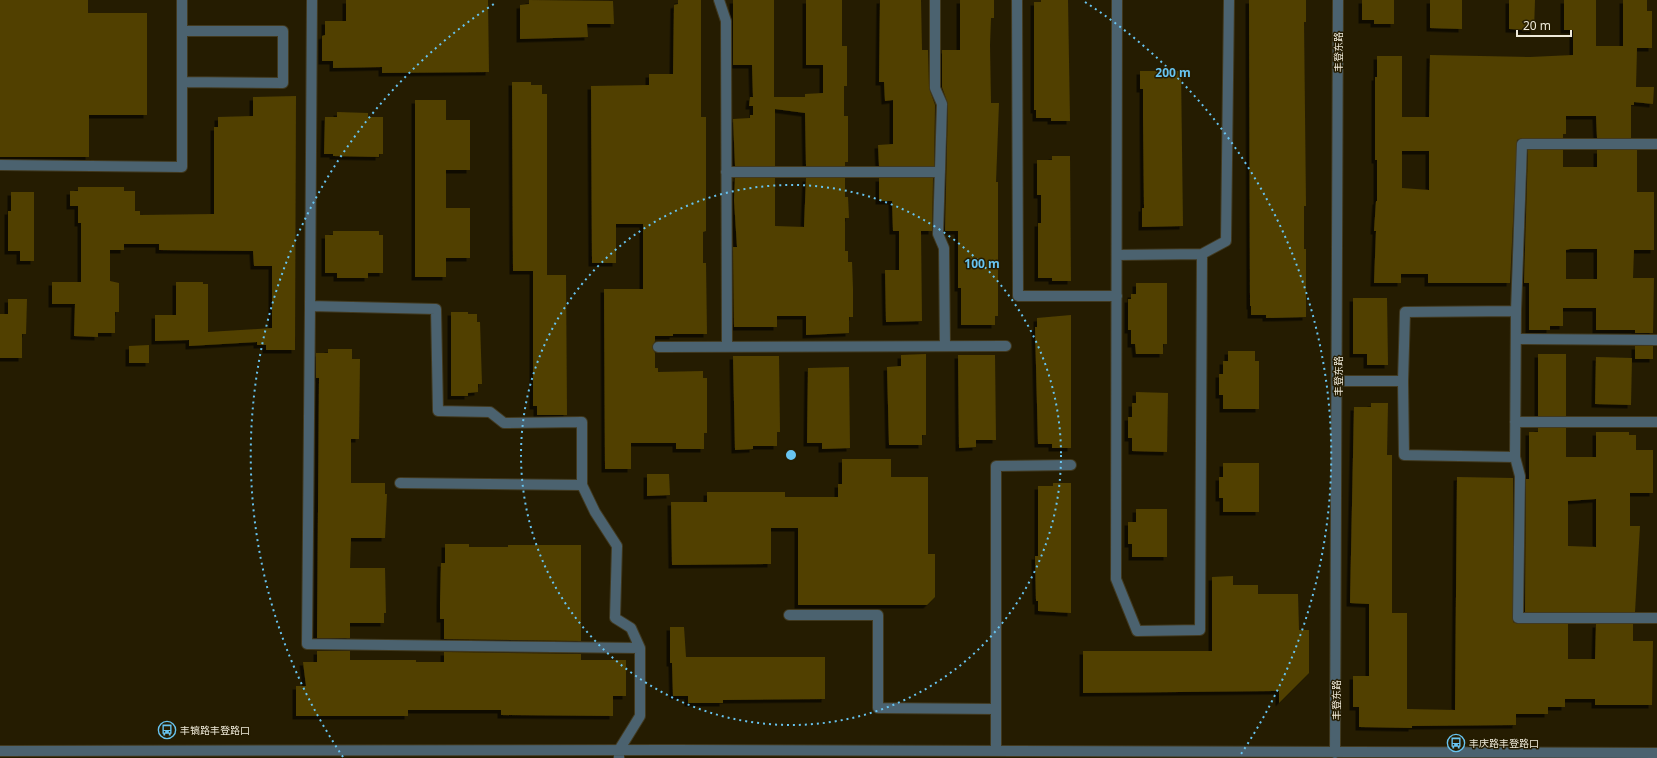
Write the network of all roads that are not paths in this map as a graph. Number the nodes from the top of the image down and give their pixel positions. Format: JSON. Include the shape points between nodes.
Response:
{"nodes":[{"id":1,"x":182,"y":0,"type":"edge"},
{"id":2,"x":312,"y":0,"type":"edge"},
{"id":3,"x":720,"y":0,"type":"edge"},
{"id":4,"x":935,"y":0,"type":"edge"},
{"id":5,"x":1016,"y":0,"type":"edge"},
{"id":6,"x":1116,"y":0,"type":"edge"},
{"id":7,"x":1229,"y":0,"type":"edge"},
{"id":8,"x":1338,"y":0,"type":"edge"},
{"id":9,"x":182,"y":31,"type":"junction"},
{"id":10,"x":182,"y":82,"type":"junction"},
{"id":11,"x":1657,"y":144,"type":"edge"},
{"id":12,"x":0,"y":165,"type":"edge"},
{"id":13,"x":726,"y":172,"type":"junction"},
{"id":14,"x":940,"y":172,"type":"junction"},
{"id":15,"x":1202,"y":254,"type":"junction"},
{"id":16,"x":1117,"y":255,"type":"junction"},
{"id":17,"x":1117,"y":296,"type":"junction"},
{"id":18,"x":310,"y":306,"type":"junction"},
{"id":19,"x":1516,"y":311,"type":"junction"},
{"id":20,"x":1516,"y":339,"type":"junction"},
{"id":21,"x":1657,"y":340,"type":"edge"},
{"id":22,"x":945,"y":346,"type":"junction"},
{"id":23,"x":1006,"y":346,"type":"dead end"},
{"id":24,"x":658,"y":347,"type":"dead end"},
{"id":25,"x":727,"y":347,"type":"junction"},
{"id":26,"x":1338,"y":381,"type":"junction"},
{"id":27,"x":1404,"y":381,"type":"junction"},
{"id":28,"x":1515,"y":422,"type":"junction"},
{"id":29,"x":1657,"y":422,"type":"edge"},
{"id":30,"x":1515,"y":457,"type":"junction"},
{"id":31,"x":1071,"y":465,"type":"dead end"},
{"id":32,"x":400,"y":484,"type":"dead end"},
{"id":33,"x":582,"y":485,"type":"junction"},
{"id":34,"x":789,"y":615,"type":"dead end"},
{"id":35,"x":1657,"y":618,"type":"edge"},
{"id":36,"x":640,"y":648,"type":"junction"},
{"id":37,"x":996,"y":709,"type":"junction"},
{"id":38,"x":0,"y":751,"type":"edge"},
{"id":39,"x":996,"y":751,"type":"junction"},
{"id":40,"x":1336,"y":753,"type":"junction"},
{"id":41,"x":1657,"y":753,"type":"edge"},
{"id":42,"x":619,"y":754,"type":"edge"}],
"edges":[{"from":1,"to":9,"type":"street"},
{"from":2,"to":18,"type":"street"},
{"from":3,"to":13,"type":"street","via":[[726,21]]},
{"from":4,"to":14,"type":"street","via":[[935,88],[942,104]]},
{"from":5,"to":17,"type":"street","via":[[1018,296]]},
{"from":6,"to":16,"type":"street"},
{"from":7,"to":15,"type":"street","via":[[1226,241]]},
{"from":8,"to":26,"type":"street","name":"丰登东路"},
{"from":9,"to":10,"type":"street"},
{"from":9,"to":10,"type":"street","via":[[283,31],[283,83]]},
{"from":10,"to":12,"type":"street","via":[[182,167]]},
{"from":11,"to":19,"type":"street","via":[[1522,144]]},
{"from":13,"to":14,"type":"street"},
{"from":13,"to":25,"type":"street"},
{"from":14,"to":22,"type":"street","via":[[938,234],[944,248]]},
{"from":15,"to":16,"type":"street"},
{"from":15,"to":17,"type":"street","via":[[1200,630],[1137,631],[1116,578]]},
{"from":16,"to":17,"type":"street"},
{"from":18,"to":33,"type":"street","via":[[436,309],[438,411],[490,412],[504,423],[582,422]]},
{"from":18,"to":36,"type":"street","via":[[308,644]]},
{"from":19,"to":20,"type":"street"},
{"from":19,"to":27,"type":"street","via":[[1405,312]]},
{"from":20,"to":21,"type":"street"},
{"from":20,"to":28,"type":"street"},
{"from":22,"to":23,"type":"street"},
{"from":22,"to":25,"type":"street"},
{"from":24,"to":25,"type":"street"},
{"from":26,"to":27,"type":"street"},
{"from":26,"to":40,"type":"street","name":"丰登东路"},
{"from":27,"to":30,"type":"street","via":[[1404,455]]},
{"from":28,"to":29,"type":"street"},
{"from":28,"to":30,"type":"street"},
{"from":30,"to":35,"type":"street","via":[[1520,476],[1518,618]]},
{"from":31,"to":37,"type":"street","via":[[996,466]]},
{"from":32,"to":33,"type":"street"},
{"from":33,"to":36,"type":"street","via":[[595,512],[617,546],[615,618],[632,628]]},
{"from":34,"to":37,"type":"street","via":[[878,615],[878,708]]},
{"from":36,"to":42,"type":"street","via":[[640,716]]},
{"from":37,"to":39,"type":"street"},
{"from":38,"to":42,"type":"street"},
{"from":39,"to":40,"type":"street"},
{"from":39,"to":42,"type":"street"},
{"from":40,"to":41,"type":"street"}]}
